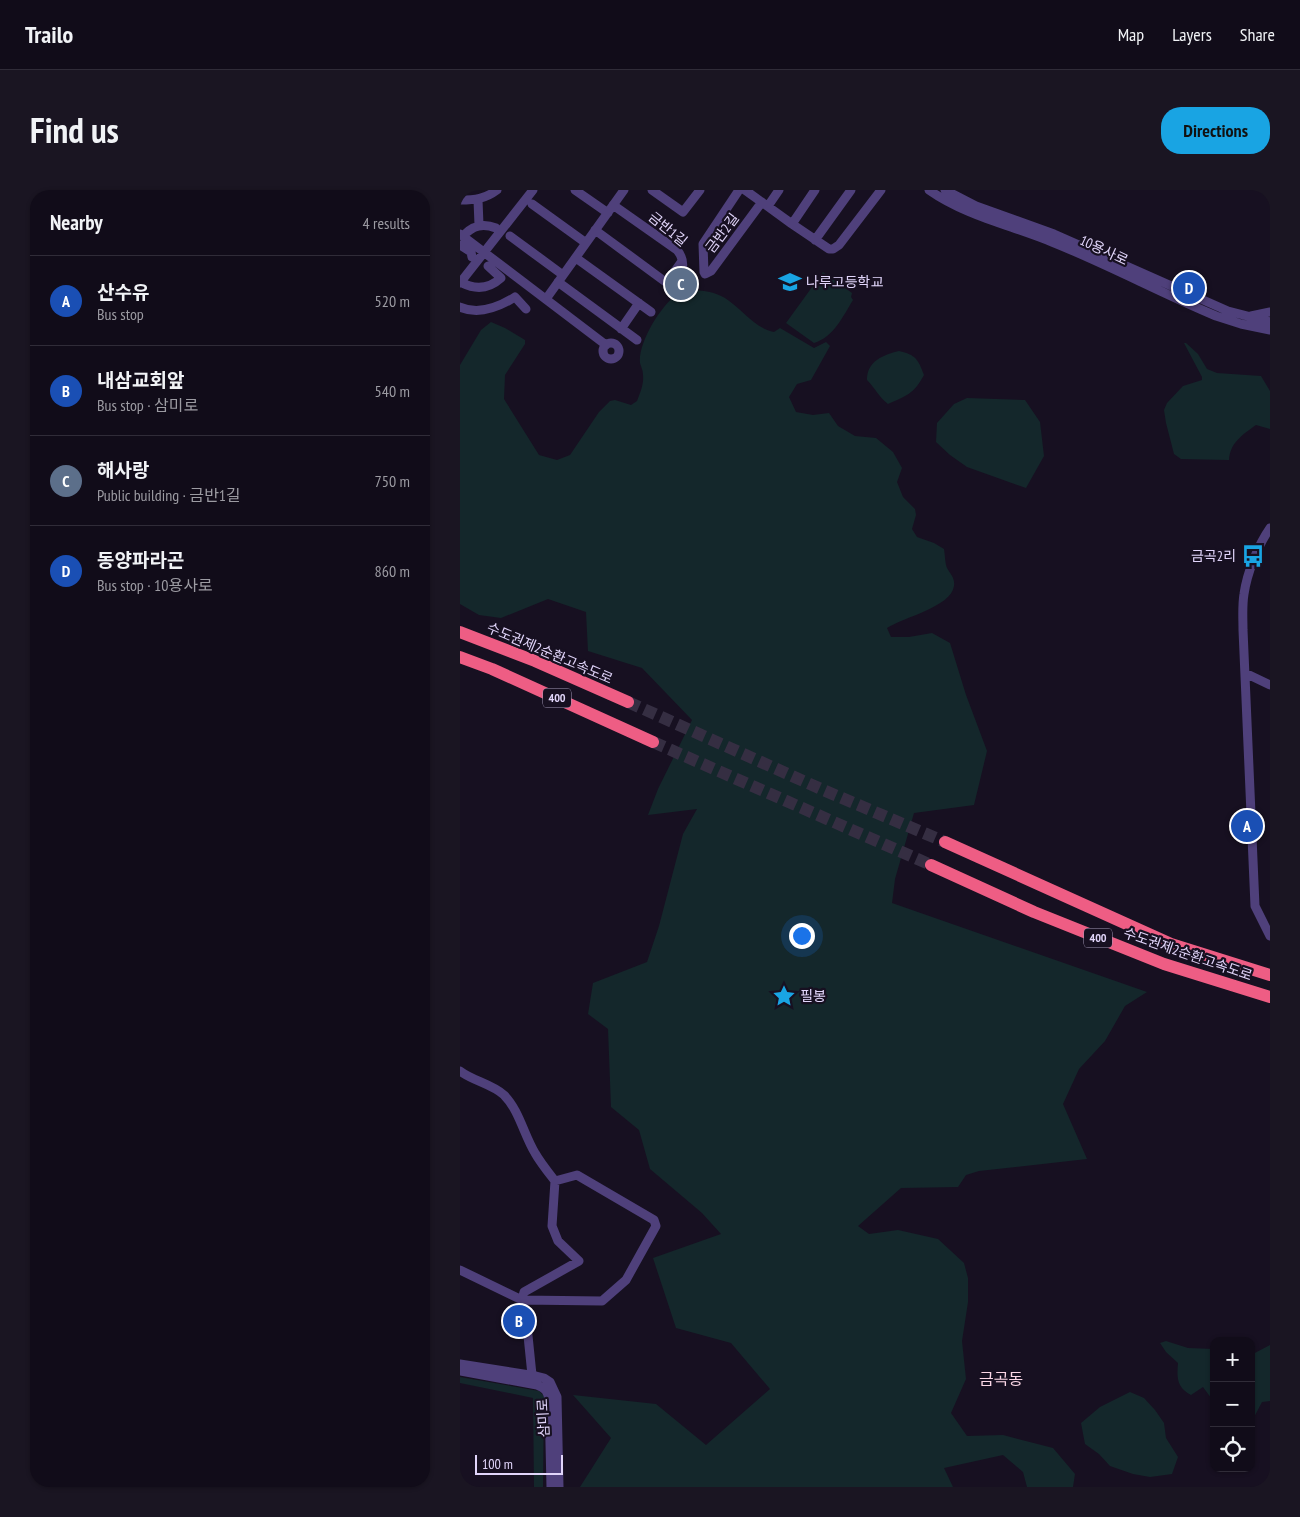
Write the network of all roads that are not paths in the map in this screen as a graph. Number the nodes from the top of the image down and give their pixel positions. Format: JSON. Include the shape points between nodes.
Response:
{"nodes":[{"id":1,"x":497,"y":190,"type":"edge"},
{"id":2,"x":533,"y":190,"type":"edge"},
{"id":3,"x":575,"y":190,"type":"edge"},
{"id":4,"x":624,"y":190,"type":"edge"},
{"id":5,"x":652,"y":190,"type":"edge"},
{"id":6,"x":700,"y":190,"type":"edge"},
{"id":7,"x":739,"y":190,"type":"edge"},
{"id":8,"x":745,"y":190,"type":"edge"},
{"id":9,"x":779,"y":190,"type":"edge"},
{"id":10,"x":815,"y":190,"type":"edge"},
{"id":11,"x":851,"y":190,"type":"edge"},
{"id":12,"x":881,"y":190,"type":"edge"},
{"id":13,"x":929,"y":190,"type":"edge"},
{"id":14,"x":945,"y":190,"type":"edge"},
{"id":15,"x":460,"y":200,"type":"edge"},
{"id":16,"x":478,"y":200,"type":"junction"},
{"id":17,"x":532,"y":204,"type":"dead end"},
{"id":18,"x":765,"y":204,"type":"junction"},
{"id":19,"x":613,"y":205,"type":"junction"},
{"id":20,"x":608,"y":213,"type":"junction"},
{"id":21,"x":792,"y":224,"type":"junction"},
{"id":22,"x":479,"y":225,"type":"junction"},
{"id":23,"x":496,"y":228,"type":"dead end"},
{"id":24,"x":595,"y":230,"type":"junction"},
{"id":25,"x":510,"y":236,"type":"dead end"},
{"id":26,"x":461,"y":238,"type":"edge"},
{"id":27,"x":815,"y":240,"type":"junction"},
{"id":28,"x":586,"y":243,"type":"junction"},
{"id":29,"x":484,"y":252,"type":"junction"},
{"id":30,"x":472,"y":256,"type":"dead end"},
{"id":31,"x":576,"y":258,"type":"junction"},
{"id":32,"x":682,"y":261,"type":"junction"},
{"id":33,"x":488,"y":266,"type":"dead end"},
{"id":34,"x":681,"y":275,"type":"dead end"},
{"id":35,"x":561,"y":278,"type":"junction"},
{"id":36,"x":460,"y":283,"type":"edge"},
{"id":37,"x":546,"y":299,"type":"junction"},
{"id":38,"x":639,"y":303,"type":"junction"},
{"id":39,"x":463,"y":308,"type":"edge"},
{"id":40,"x":526,"y":309,"type":"dead end"},
{"id":41,"x":651,"y":312,"type":"dead end"},
{"id":42,"x":1270,"y":312,"type":"edge"},
{"id":43,"x":1242,"y":315,"type":"junction"},
{"id":44,"x":460,"y":318,"type":"edge"},
{"id":45,"x":1270,"y":322,"type":"edge"},
{"id":46,"x":621,"y":329,"type":"junction"},
{"id":47,"x":1270,"y":330,"type":"edge"},
{"id":48,"x":637,"y":340,"type":"dead end"},
{"id":49,"x":606,"y":345,"type":"dead end"},
{"id":50,"x":1270,"y":528,"type":"edge"},
{"id":51,"x":460,"y":632,"type":"edge"},
{"id":52,"x":460,"y":657,"type":"edge"},
{"id":53,"x":1244,"y":673,"type":"junction"},
{"id":54,"x":1270,"y":685,"type":"edge"},
{"id":55,"x":628,"y":702,"type":"tunnel mouth"},
{"id":56,"x":653,"y":742,"type":"tunnel mouth"},
{"id":57,"x":945,"y":842,"type":"tunnel mouth"},
{"id":58,"x":931,"y":865,"type":"tunnel mouth"},
{"id":59,"x":1270,"y":936,"type":"edge"},
{"id":60,"x":1270,"y":975,"type":"edge"},
{"id":61,"x":1270,"y":998,"type":"edge"},
{"id":62,"x":460,"y":1072,"type":"edge"},
{"id":63,"x":555,"y":1181,"type":"junction"},
{"id":64,"x":460,"y":1270,"type":"edge"},
{"id":65,"x":522,"y":1300,"type":"junction"},
{"id":66,"x":460,"y":1364,"type":"edge"},
{"id":67,"x":460,"y":1371,"type":"edge"},
{"id":68,"x":532,"y":1375,"type":"junction"},
{"id":69,"x":550,"y":1487,"type":"edge"},
{"id":70,"x":559,"y":1487,"type":"edge"}],
"edges":[{"from":1,"to":16,"type":"street"},
{"from":2,"to":29,"type":"street"},
{"from":3,"to":20,"type":"street"},
{"from":4,"to":19,"type":"street"},
{"from":5,"to":6,"type":"street","name":"금반1길","via":[[683,212]]},
{"from":7,"to":18,"type":"street","name":"금반2길","via":[[703,244],[706,274]]},
{"from":8,"to":18,"type":"street"},
{"from":9,"to":18,"type":"street","name":"금반2길"},
{"from":10,"to":21,"type":"street"},
{"from":11,"to":27,"type":"street"},
{"from":12,"to":27,"type":"street","via":[[836,248],[826,248]]},
{"from":13,"to":47,"type":"street","name":"10용사로","via":[[969,212],[1060,245],[1216,316]]},
{"from":14,"to":43,"type":"street","name":"10용사로","via":[[976,206],[1054,234]]},
{"from":15,"to":16,"type":"street"},
{"from":16,"to":22,"type":"street"},
{"from":17,"to":28,"type":"street"},
{"from":18,"to":21,"type":"street"},
{"from":19,"to":20,"type":"street"},
{"from":19,"to":32,"type":"street","name":"금반1길","via":[[677,250]]},
{"from":20,"to":24,"type":"street"},
{"from":21,"to":27,"type":"street"},
{"from":22,"to":23,"type":"street"},
{"from":22,"to":26,"type":"street"},
{"from":24,"to":28,"type":"street"},
{"from":24,"to":32,"type":"street","name":"금반1길","via":[[669,284]]},
{"from":25,"to":35,"type":"street"},
{"from":26,"to":29,"type":"street"},
{"from":26,"to":30,"type":"street"},
{"from":28,"to":31,"type":"street"},
{"from":29,"to":36,"type":"street"},
{"from":29,"to":37,"type":"street"},
{"from":31,"to":35,"type":"street"},
{"from":31,"to":38,"type":"street"},
{"from":32,"to":34,"type":"street"},
{"from":33,"to":36,"type":"street","via":[[502,278],[487,287]]},
{"from":35,"to":37,"type":"street"},
{"from":35,"to":46,"type":"street"},
{"from":37,"to":49,"type":"street"},
{"from":38,"to":41,"type":"street"},
{"from":38,"to":46,"type":"street"},
{"from":39,"to":40,"type":"street","via":[[491,308],[515,297]]},
{"from":39,"to":44,"type":"street"},
{"from":42,"to":43,"type":"street"},
{"from":43,"to":45,"type":"street","name":"10용사로"},
{"from":46,"to":48,"type":"street"},
{"from":50,"to":53,"type":"street","via":[[1245,583]]},
{"from":51,"to":55,"type":"highway","name":"수도권제2순환고속도로","number":"400"},
{"from":52,"to":56,"type":"highway","number":"400"},
{"from":53,"to":54,"type":"street"},
{"from":53,"to":59,"type":"street","via":[[1255,906]]},
{"from":57,"to":60,"type":"highway","name":"수도권제2순환고속도로","number":"400","via":[[1171,944]]},
{"from":58,"to":61,"type":"highway","name":"수도권제2순환고속도로","number":"400","via":[[1034,912],[1164,964]]},
{"from":62,"to":63,"type":"street","via":[[504,1095],[535,1153]]},
{"from":63,"to":65,"type":"street","via":[[552,1226],[558,1240],[579,1261],[524,1292]]},
{"from":63,"to":65,"type":"street","via":[[577,1176],[654,1220],[656,1226],[626,1280],[602,1301]]},
{"from":64,"to":65,"type":"street"},
{"from":65,"to":68,"type":"street"},
{"from":66,"to":68,"type":"street","name":"삼미로"},
{"from":67,"to":69,"type":"street","name":"삼미로","via":[[537,1385],[548,1392]]},
{"from":68,"to":70,"type":"street","name":"삼미로","via":[[550,1382],[557,1397]]}]}
